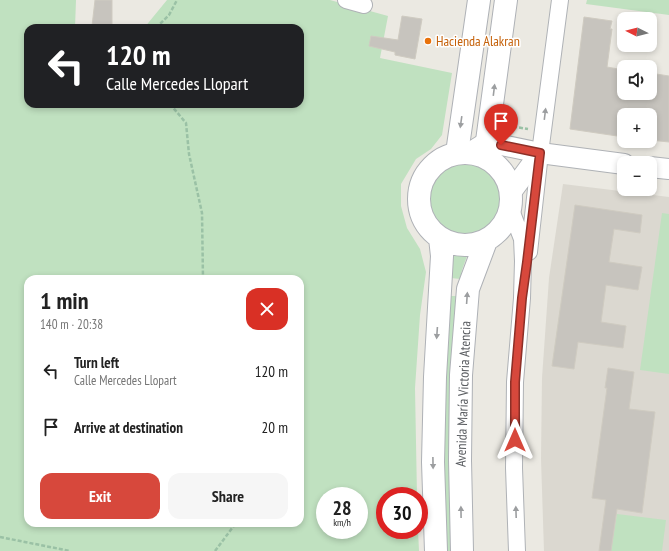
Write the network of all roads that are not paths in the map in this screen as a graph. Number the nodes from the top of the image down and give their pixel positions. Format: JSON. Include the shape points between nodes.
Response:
{"nodes":[{"id":1,"x":346,"y":0,"type":"edge"},
{"id":2,"x":479,"y":0,"type":"edge"},
{"id":3,"x":506,"y":0,"type":"edge"},
{"id":4,"x":560,"y":0,"type":"edge"},
{"id":5,"x":364,"y":5,"type":"dead end"},
{"id":6,"x":475,"y":151,"type":"junction"},
{"id":7,"x":540,"y":153,"type":"junction"},
{"id":8,"x":617,"y":163,"type":"edge"},
{"id":9,"x":657,"y":168,"type":"edge"},
{"id":10,"x":669,"y":169,"type":"edge"},
{"id":11,"x":511,"y":201,"type":"junction"},
{"id":12,"x":440,"y":238,"type":"junction"},
{"id":13,"x":486,"y":241,"type":"junction"},
{"id":14,"x":522,"y":298,"type":"junction"},
{"id":15,"x":436,"y":551,"type":"edge"},
{"id":16,"x":462,"y":551,"type":"edge"},
{"id":17,"x":517,"y":551,"type":"edge"}],
"edges":[{"from":1,"to":5,"type":"street"},
{"from":2,"to":6,"type":"main road","one_way":true},
{"from":6,"to":3,"type":"main road","one_way":true},
{"from":7,"to":4,"type":"street","one_way":true},
{"from":6,"to":7,"type":"street"},
{"from":6,"to":11,"type":"main road","via":[[503,170]]},
{"from":6,"to":12,"type":"main road","via":[[444,158],[433,166],[425,177],[420,190],[419,204],[430,229]]},
{"from":7,"to":8,"type":"street"},
{"from":7,"to":11,"type":"street"},
{"from":7,"to":14,"type":"street"},
{"from":9,"to":10,"type":"street"},
{"from":11,"to":13,"type":"main road","via":[[502,228]]},
{"from":11,"to":14,"type":"street","via":[[522,240]]},
{"from":12,"to":13,"type":"main road","via":[[463,246]]},
{"from":12,"to":15,"type":"main road","name":"Avenida María Victoria Atencia","one_way":true,"via":[[442,256],[432,462]]},
{"from":16,"to":13,"type":"main road","name":"Avenida María Victoria Atencia","one_way":true,"via":[[461,375],[468,289]]},
{"from":17,"to":14,"type":"street","one_way":true,"via":[[514,468],[515,382]]}]}
